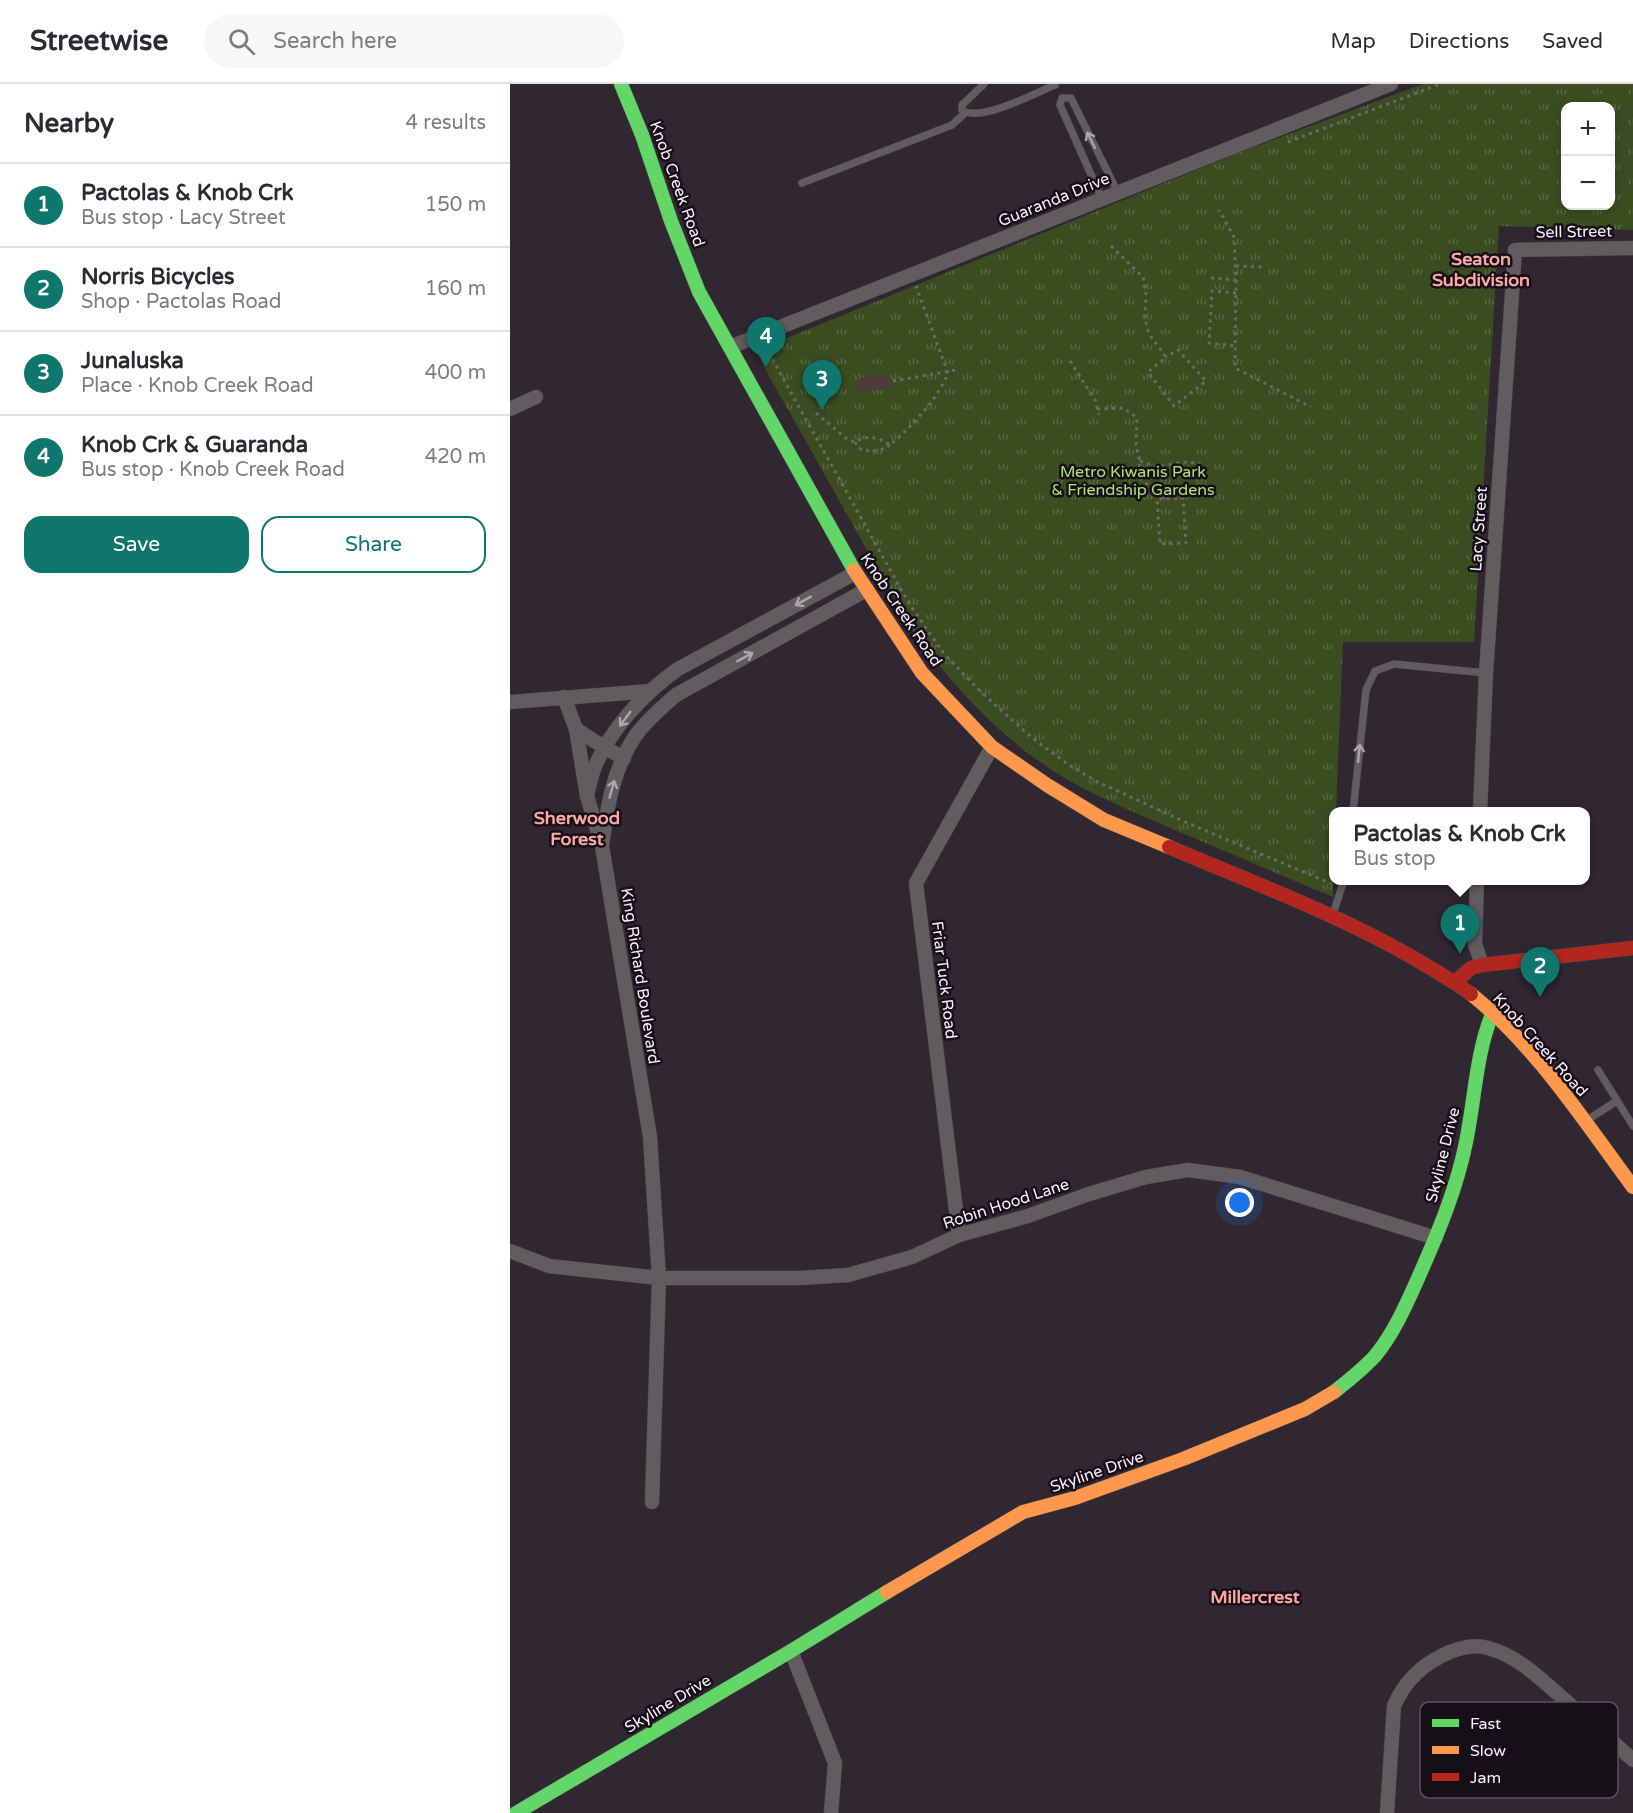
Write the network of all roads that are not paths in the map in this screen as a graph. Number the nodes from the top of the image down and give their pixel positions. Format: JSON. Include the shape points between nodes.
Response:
{"nodes":[{"id":1,"x":621,"y":84,"type":"edge"},
{"id":2,"x":984,"y":84,"type":"edge"},
{"id":3,"x":1055,"y":84,"type":"edge"},
{"id":4,"x":1391,"y":84,"type":"edge"},
{"id":5,"x":1062,"y":98,"type":"junction"},
{"id":6,"x":965,"y":113,"type":"junction"},
{"id":7,"x":801,"y":183,"type":"dead end"},
{"id":8,"x":1118,"y":193,"type":"junction"},
{"id":9,"x":1102,"y":199,"type":"junction"},
{"id":10,"x":1633,"y":248,"type":"edge"},
{"id":11,"x":1515,"y":249,"type":"joint"},
{"id":12,"x":730,"y":347,"type":"junction"},
{"id":13,"x":536,"y":397,"type":"dead end"},
{"id":14,"x":510,"y":409,"type":"edge"},
{"id":15,"x":855,"y":573,"type":"junction"},
{"id":16,"x":866,"y":591,"type":"junction"},
{"id":17,"x":1486,"y":673,"type":"junction"},
{"id":18,"x":664,"y":679,"type":"junction"},
{"id":19,"x":651,"y":691,"type":"junction"},
{"id":20,"x":676,"y":695,"type":"junction"},
{"id":21,"x":564,"y":697,"type":"junction"},
{"id":22,"x":510,"y":702,"type":"edge"},
{"id":23,"x":576,"y":729,"type":"junction"},
{"id":24,"x":992,"y":747,"type":"junction"},
{"id":25,"x":604,"y":748,"type":"junction"},
{"id":26,"x":624,"y":758,"type":"junction"},
{"id":27,"x":587,"y":796,"type":"junction"},
{"id":28,"x":1354,"y":807,"type":"edge"},
{"id":29,"x":1480,"y":807,"type":"edge"},
{"id":30,"x":602,"y":846,"type":"junction"},
{"id":31,"x":1342,"y":885,"type":"edge"},
{"id":32,"x":1477,"y":885,"type":"edge"},
{"id":33,"x":1332,"y":916,"type":"junction"},
{"id":34,"x":1633,"y":948,"type":"edge"},
{"id":35,"x":1482,"y":965,"type":"junction"},
{"id":36,"x":1455,"y":981,"type":"junction"},
{"id":37,"x":1493,"y":1012,"type":"junction"},
{"id":38,"x":1598,"y":1070,"type":"dead end"},
{"id":39,"x":1617,"y":1101,"type":"junction"},
{"id":40,"x":1584,"y":1121,"type":"junction"},
{"id":41,"x":1633,"y":1126,"type":"edge"},
{"id":42,"x":1633,"y":1186,"type":"edge"},
{"id":43,"x":959,"y":1235,"type":"junction"},
{"id":44,"x":1436,"y":1238,"type":"junction"},
{"id":45,"x":510,"y":1251,"type":"edge"},
{"id":46,"x":659,"y":1278,"type":"junction"},
{"id":47,"x":652,"y":1502,"type":"dead end"},
{"id":48,"x":791,"y":1651,"type":"junction"},
{"id":49,"x":1566,"y":1702,"type":"edge"},
{"id":50,"x":1618,"y":1747,"type":"edge"},
{"id":51,"x":1633,"y":1760,"type":"edge"},
{"id":52,"x":516,"y":1813,"type":"edge"},
{"id":53,"x":831,"y":1813,"type":"edge"},
{"id":54,"x":1387,"y":1813,"type":"edge"}],
"edges":[{"from":1,"to":12,"type":"main road","name":"Knob Creek Road","via":[[699,291]]},
{"from":2,"to":6,"type":"lane","via":[[962,105]]},
{"from":3,"to":5,"type":"lane"},
{"from":3,"to":6,"type":"lane","via":[[1002,107],[974,115]]},
{"from":4,"to":8,"type":"street","name":"Guaranda Drive"},
{"from":8,"to":5,"type":"lane","one_way":true,"via":[[1071,98]]},
{"from":5,"to":9,"type":"lane","via":[[1060,105]]},
{"from":6,"to":7,"type":"lane","via":[[952,125]]},
{"from":8,"to":9,"type":"street","name":"Guaranda Drive"},
{"from":9,"to":12,"type":"street","name":"Guaranda Drive"},
{"from":10,"to":11,"type":"street","name":"Sell Street"},
{"from":11,"to":17,"type":"street","name":"Lacy Street"},
{"from":12,"to":15,"type":"main road","name":"Knob Creek Road"},
{"from":13,"to":14,"type":"street"},
{"from":15,"to":16,"type":"main road","name":"Knob Creek Road"},
{"from":15,"to":18,"type":"street","one_way":true},
{"from":20,"to":16,"type":"street","name":"King Richard Boulevard","one_way":true},
{"from":16,"to":24,"type":"main road","name":"Knob Creek Road","via":[[922,674]]},
{"from":28,"to":17,"type":"lane","one_way":true,"via":[[1366,690],[1375,671],[1394,664]]},
{"from":17,"to":29,"type":"street","name":"Lacy Street"},
{"from":18,"to":19,"type":"street"},
{"from":18,"to":20,"type":"street"},
{"from":19,"to":21,"type":"street"},
{"from":19,"to":25,"type":"street","one_way":true},
{"from":20,"to":26,"type":"street","name":"King Richard Boulevard","via":[[636,736]]},
{"from":21,"to":22,"type":"street"},
{"from":21,"to":23,"type":"street"},
{"from":23,"to":25,"type":"street"},
{"from":23,"to":27,"type":"street"},
{"from":24,"to":33,"type":"main road","name":"Knob Creek Road","via":[[1104,820]]},
{"from":24,"to":43,"type":"street","name":"Friar Tuck Road","via":[[916,883]]},
{"from":25,"to":26,"type":"street"},
{"from":25,"to":27,"type":"street"},
{"from":30,"to":26,"type":"street","name":"King Richard Boulevard","one_way":true,"via":[[612,784]]},
{"from":27,"to":30,"type":"street"},
{"from":30,"to":46,"type":"street","name":"King Richard Boulevard","via":[[650,1137]]},
{"from":31,"to":33,"type":"lane"},
{"from":32,"to":35,"type":"street","via":[[1475,944]]},
{"from":33,"to":36,"type":"main road","name":"Knob Creek Road"},
{"from":34,"to":35,"type":"main road"},
{"from":35,"to":36,"type":"main road","via":[[1471,968]]},
{"from":36,"to":37,"type":"main road","name":"Knob Creek Road"},
{"from":37,"to":40,"type":"main road","name":"Knob Creek Road"},
{"from":37,"to":44,"type":"main road","name":"Skyline Drive","via":[[1485,1031],[1466,1144]]},
{"from":38,"to":39,"type":"lane"},
{"from":39,"to":40,"type":"lane"},
{"from":39,"to":41,"type":"lane"},
{"from":40,"to":42,"type":"main road","name":"Knob Creek Road"},
{"from":43,"to":44,"type":"street","name":"Robin Hood Lane","via":[[1146,1177],[1188,1170],[1240,1177]]},
{"from":43,"to":46,"type":"street","name":"Robin Hood Lane","via":[[912,1257],[848,1275]]},
{"from":44,"to":48,"type":"main road","name":"Skyline Drive","via":[[1403,1312],[1376,1354],[1332,1394],[1183,1459],[1075,1498],[1023,1512]]},
{"from":45,"to":46,"type":"street","name":"Robin Hood Lane","via":[[549,1266]]},
{"from":46,"to":47,"type":"street","name":"King Richard Boulevard"},
{"from":48,"to":52,"type":"main road","name":"Skyline Drive"},
{"from":48,"to":53,"type":"street","via":[[835,1762]]},
{"from":49,"to":54,"type":"street","via":[[1528,1669],[1488,1648],[1466,1647],[1444,1653],[1412,1676],[1394,1706]]},
{"from":50,"to":51,"type":"street"}]}
